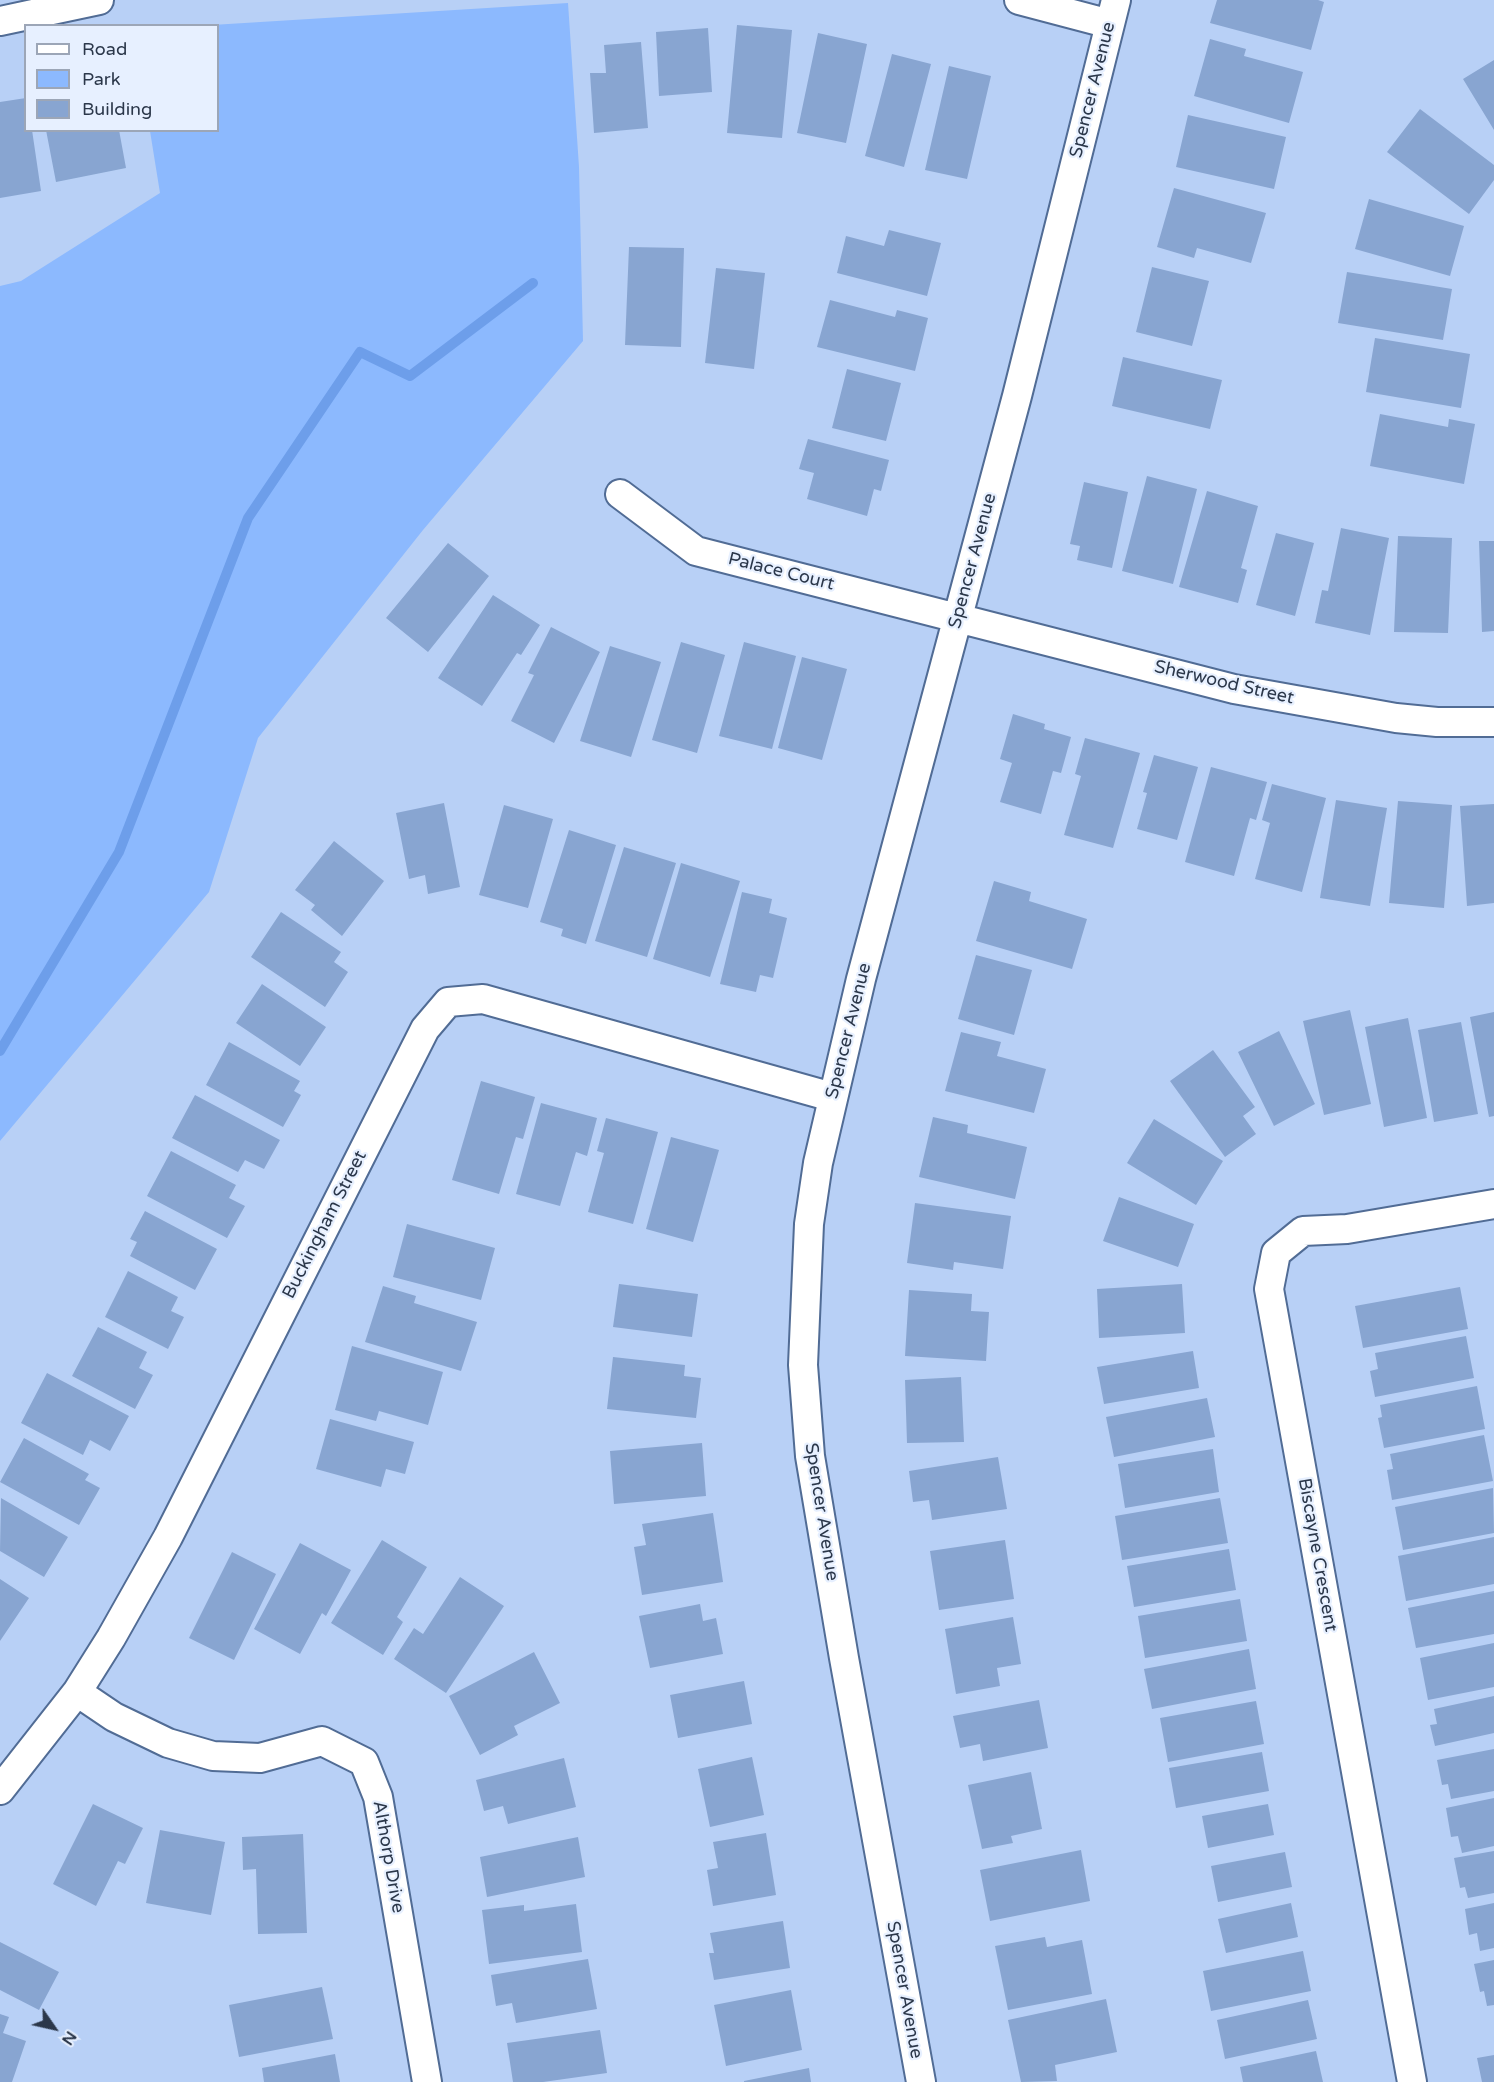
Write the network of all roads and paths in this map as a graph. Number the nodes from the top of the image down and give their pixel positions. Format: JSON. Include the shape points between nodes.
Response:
{"nodes":[{"id":1,"x":99,"y":0,"type":"edge"},
{"id":2,"x":1018,"y":0,"type":"edge"},
{"id":3,"x":1113,"y":12,"type":"edge"},
{"id":4,"x":0,"y":21,"type":"edge"},
{"id":5,"x":620,"y":494,"type":"dead end"},
{"id":6,"x":958,"y":617,"type":"junction"},
{"id":7,"x":1494,"y":722,"type":"edge"},
{"id":8,"x":832,"y":1097,"type":"junction"},
{"id":9,"x":1494,"y":1204,"type":"edge"},
{"id":10,"x":77,"y":1692,"type":"junction"},
{"id":11,"x":0,"y":1790,"type":"edge"},
{"id":12,"x":427,"y":2082,"type":"edge"},
{"id":13,"x":921,"y":2082,"type":"edge"},
{"id":14,"x":1412,"y":2082,"type":"edge"}],
"edges":[{"from":1,"to":4,"type":"street"},
{"from":2,"to":3,"type":"street"},
{"from":3,"to":6,"type":"street","name":"Spencer Avenue"},
{"from":5,"to":6,"type":"street","name":"Palace Court","via":[[696,551]]},
{"from":6,"to":7,"type":"street","name":"Sherwood Street","via":[[1234,689],[1396,718]]},
{"from":6,"to":8,"type":"street","name":"Spencer Avenue"},
{"from":8,"to":10,"type":"street","name":"Buckingham Street","via":[[483,999],[448,1002],[425,1029],[168,1537]]},
{"from":8,"to":13,"type":"street","name":"Spencer Avenue","via":[[811,1214],[806,1280],[803,1365],[810,1456]]},
{"from":9,"to":14,"type":"street","name":"Biscayne Crescent","via":[[1347,1229],[1303,1231],[1276,1253],[1269,1289]]},
{"from":10,"to":11,"type":"street","name":"Buckingham Street"},
{"from":10,"to":12,"type":"street","name":"Althorp Drive","via":[[114,1717],[168,1743],[213,1756],[260,1758],[322,1740],[364,1762],[378,1797]]}]}
